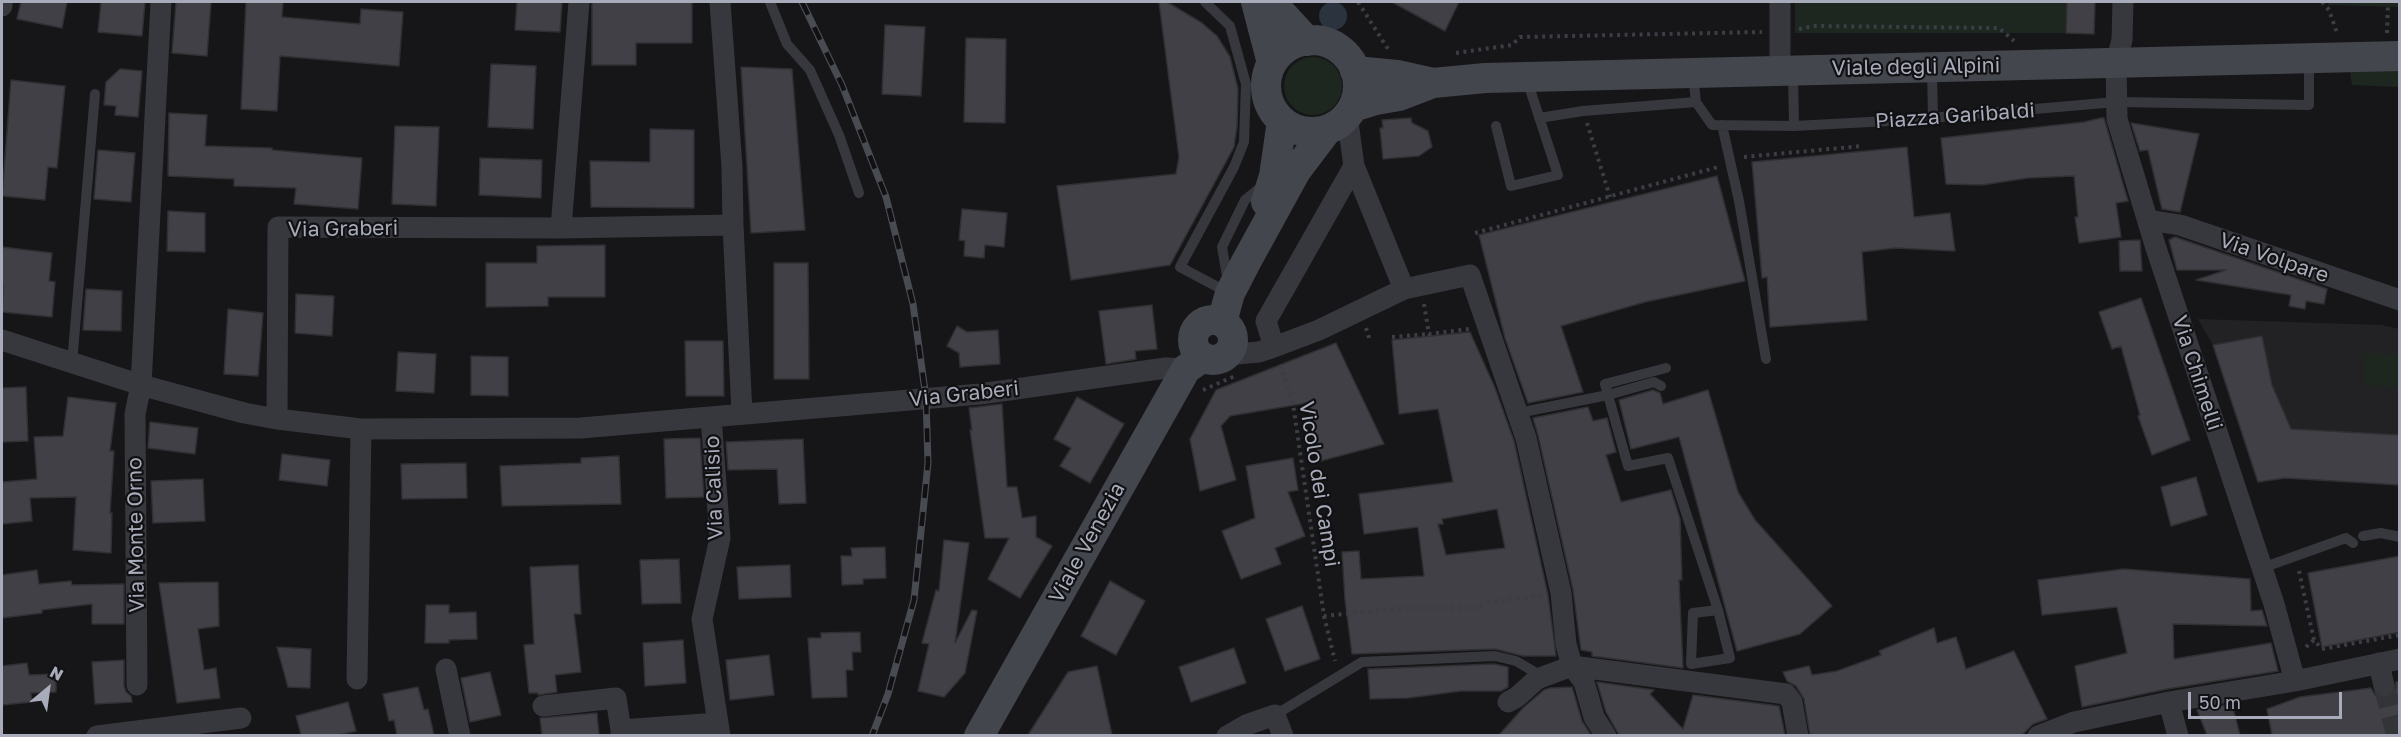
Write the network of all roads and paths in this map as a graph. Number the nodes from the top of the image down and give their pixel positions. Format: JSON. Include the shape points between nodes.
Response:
{"nodes":[{"id":1,"x":2,"y":2,"type":"edge"},
{"id":2,"x":160,"y":2,"type":"edge"},
{"id":3,"x":579,"y":2,"type":"edge"},
{"id":4,"x":720,"y":2,"type":"edge"},
{"id":5,"x":770,"y":2,"type":"edge"},
{"id":6,"x":1205,"y":2,"type":"edge"},
{"id":7,"x":1256,"y":2,"type":"edge"},
{"id":8,"x":1271,"y":2,"type":"edge"},
{"id":9,"x":1780,"y":2,"type":"edge"},
{"id":10,"x":2123,"y":2,"type":"edge"},
{"id":11,"x":2322,"y":2,"type":"edge"},
{"id":12,"x":2388,"y":2,"type":"edge"},
{"id":13,"x":2,"y":6,"type":"edge"},
{"id":14,"x":1796,"y":29,"type":"dead end"},
{"id":15,"x":1774,"y":32,"type":"dead end"},
{"id":16,"x":2339,"y":38,"type":"dead end"},
{"id":17,"x":1307,"y":40,"type":"junction"},
{"id":18,"x":2015,"y":42,"type":"dead end"},
{"id":19,"x":2393,"y":47,"type":"edge"},
{"id":20,"x":1450,"y":54,"type":"dead end"},
{"id":21,"x":2309,"y":58,"type":"junction"},
{"id":22,"x":2116,"y":62,"type":"junction"},
{"id":23,"x":1272,"y":63,"type":"junction"},
{"id":24,"x":1932,"y":67,"type":"junction"},
{"id":25,"x":1355,"y":70,"type":"junction"},
{"id":26,"x":1787,"y":71,"type":"junction"},
{"id":27,"x":1693,"y":73,"type":"junction"},
{"id":28,"x":1526,"y":77,"type":"junction"},
{"id":29,"x":1433,"y":82,"type":"junction"},
{"id":30,"x":95,"y":94,"type":"dead end"},
{"id":31,"x":1696,"y":102,"type":"junction"},
{"id":32,"x":2116,"y":102,"type":"junction"},
{"id":33,"x":1583,"y":111,"type":"junction"},
{"id":34,"x":1342,"y":117,"type":"junction"},
{"id":35,"x":1539,"y":118,"type":"junction"},
{"id":36,"x":1933,"y":118,"type":"junction"},
{"id":37,"x":1282,"y":121,"type":"junction"},
{"id":38,"x":1722,"y":125,"type":"junction"},
{"id":39,"x":1496,"y":126,"type":"dead end"},
{"id":40,"x":1794,"y":126,"type":"junction"},
{"id":41,"x":1862,"y":146,"type":"dead end"},
{"id":42,"x":1354,"y":166,"type":"junction"},
{"id":43,"x":1746,"y":166,"type":"dead end"},
{"id":44,"x":1274,"y":176,"type":"junction"},
{"id":45,"x":1722,"y":176,"type":"dead end"},
{"id":46,"x":860,"y":193,"type":"dead end"},
{"id":47,"x":1610,"y":197,"type":"junction"},
{"id":48,"x":2148,"y":220,"type":"junction"},
{"id":49,"x":732,"y":225,"type":"junction"},
{"id":50,"x":561,"y":228,"type":"junction"},
{"id":51,"x":1475,"y":232,"type":"dead end"},
{"id":52,"x":1246,"y":262,"type":"junction"},
{"id":53,"x":1404,"y":289,"type":"junction"},
{"id":54,"x":1230,"y":293,"type":"junction"},
{"id":55,"x":2400,"y":300,"type":"edge"},
{"id":56,"x":1425,"y":310,"type":"dead end"},
{"id":57,"x":1472,"y":328,"type":"dead end"},
{"id":58,"x":1367,"y":330,"type":"dead end"},
{"id":59,"x":1428,"y":334,"type":"junction"},
{"id":60,"x":1392,"y":337,"type":"dead end"},
{"id":61,"x":2,"y":340,"type":"edge"},
{"id":62,"x":1370,"y":341,"type":"dead end"},
{"id":63,"x":1276,"y":353,"type":"junction"},
{"id":64,"x":1766,"y":359,"type":"dead end"},
{"id":65,"x":72,"y":363,"type":"junction"},
{"id":66,"x":1666,"y":368,"type":"dead end"},
{"id":67,"x":1211,"y":369,"type":"junction"},
{"id":68,"x":141,"y":385,"type":"junction"},
{"id":69,"x":1661,"y":386,"type":"dead end"},
{"id":70,"x":1608,"y":395,"type":"junction"},
{"id":71,"x":1518,"y":413,"type":"junction"},
{"id":72,"x":741,"y":414,"type":"junction"},
{"id":73,"x":711,"y":417,"type":"junction"},
{"id":74,"x":277,"y":419,"type":"junction"},
{"id":75,"x":362,"y":429,"type":"junction"},
{"id":76,"x":2363,"y":536,"type":"dead end"},
{"id":77,"x":2400,"y":537,"type":"edge"},
{"id":78,"x":2353,"y":543,"type":"dead end"},
{"id":79,"x":2298,"y":567,"type":"dead end"},
{"id":80,"x":2262,"y":568,"type":"junction"},
{"id":81,"x":1561,"y":593,"type":"junction"},
{"id":82,"x":1718,"y":610,"type":"junction"},
{"id":83,"x":1324,"y":616,"type":"junction"},
{"id":84,"x":2400,"y":635,"type":"edge"},
{"id":85,"x":2314,"y":640,"type":"junction"},
{"id":86,"x":2322,"y":649,"type":"junction"},
{"id":87,"x":2306,"y":654,"type":"dead end"},
{"id":88,"x":2320,"y":659,"type":"dead end"},
{"id":89,"x":2389,"y":661,"type":"edge"},
{"id":90,"x":1572,"y":666,"type":"junction"},
{"id":91,"x":446,"y":669,"type":"dead end"},
{"id":92,"x":1338,"y":676,"type":"junction"},
{"id":93,"x":1543,"y":676,"type":"junction"},
{"id":94,"x":357,"y":679,"type":"dead end"},
{"id":95,"x":2295,"y":681,"type":"junction"},
{"id":96,"x":137,"y":685,"type":"dead end"},
{"id":97,"x":2384,"y":686,"type":"tunnel mouth"},
{"id":98,"x":1508,"y":702,"type":"dead end"},
{"id":99,"x":2169,"y":702,"type":"junction"},
{"id":100,"x":543,"y":706,"type":"dead end"},
{"id":101,"x":1275,"y":715,"type":"junction"},
{"id":102,"x":241,"y":718,"type":"dead end"},
{"id":103,"x":719,"y":729,"type":"edge"},
{"id":104,"x":621,"y":733,"type":"edge"},
{"id":105,"x":97,"y":735,"type":"edge"},
{"id":106,"x":460,"y":735,"type":"edge"},
{"id":107,"x":979,"y":735,"type":"edge"},
{"id":108,"x":1227,"y":735,"type":"edge"},
{"id":109,"x":1283,"y":735,"type":"edge"},
{"id":110,"x":1606,"y":735,"type":"edge"},
{"id":111,"x":1798,"y":735,"type":"edge"},
{"id":112,"x":2038,"y":735,"type":"edge"},
{"id":113,"x":2178,"y":735,"type":"edge"}],
"edges":[{"from":1,"to":13,"type":"street"},
{"from":2,"to":68,"type":"street","name":"Via Monte Orno"},
{"from":3,"to":50,"type":"street"},
{"from":4,"to":49,"type":"street","via":[[732,168]]},
{"from":5,"to":46,"type":"lane","via":[[787,44],[810,70]]},
{"from":6,"to":54,"type":"lane","via":[[1230,26],[1246,84],[1244,142],[1180,267]]},
{"from":7,"to":23,"type":"main road"},
{"from":8,"to":17,"type":"main road"},
{"from":9,"to":26,"type":"street"},
{"from":10,"to":22,"type":"street","name":"Via Chimelli","via":[[2122,40]]},
{"from":11,"to":16,"type":"path"},
{"from":12,"to":19,"type":"path"},
{"from":14,"to":18,"type":"path","via":[[1999,28]]},
{"from":15,"to":20,"type":"path","via":[[1520,37],[1512,45]]},
{"from":17,"to":23,"type":"main road","via":[[1291,45]]},
{"from":17,"to":25,"type":"main road","via":[[1336,48]]},
{"from":19,"to":21,"type":"main road","name":"Viale degli Alpini"},
{"from":21,"to":22,"type":"main road","name":"Viale degli Alpini"},
{"from":21,"to":32,"type":"lane","name":"Piazza Garibaldi","via":[[2309,105]]},
{"from":22,"to":24,"type":"main road","name":"Viale degli Alpini"},
{"from":22,"to":32,"type":"street","name":"Via Chimelli"},
{"from":23,"to":37,"type":"main road","via":[[1267,96]]},
{"from":24,"to":26,"type":"main road","name":"Viale degli Alpini"},
{"from":24,"to":36,"type":"lane"},
{"from":25,"to":29,"type":"main road"},
{"from":25,"to":34,"type":"main road","via":[[1358,92]]},
{"from":26,"to":27,"type":"main road","name":"Viale degli Alpini"},
{"from":26,"to":40,"type":"lane"},
{"from":27,"to":28,"type":"main road","name":"Viale degli Alpini"},
{"from":27,"to":31,"type":"lane"},
{"from":28,"to":29,"type":"main road","name":"Viale degli Alpini"},
{"from":28,"to":35,"type":"lane"},
{"from":29,"to":34,"type":"main road","via":[[1399,96],[1376,100]]},
{"from":30,"to":65,"type":"lane"},
{"from":31,"to":33,"type":"lane"},
{"from":31,"to":38,"type":"lane","via":[[1712,125]]},
{"from":32,"to":36,"type":"lane","name":"Piazza Garibaldi"},
{"from":32,"to":48,"type":"street","name":"Via Chimelli","via":[[2116,119]]},
{"from":33,"to":35,"type":"lane"},
{"from":33,"to":47,"type":"path"},
{"from":34,"to":37,"type":"main road","via":[[1311,132]]},
{"from":34,"to":42,"type":"street"},
{"from":34,"to":52,"type":"main road","name":"Viale Venezia","via":[[1296,171]]},
{"from":35,"to":39,"type":"lane","via":[[1558,176],[1511,186]]},
{"from":36,"to":40,"type":"lane","name":"Piazza Garibaldi"},
{"from":37,"to":44,"type":"main road","name":"Viale Venezia"},
{"from":38,"to":40,"type":"lane","name":"Piazza Garibaldi"},
{"from":38,"to":64,"type":"lane","via":[[1740,201]]},
{"from":41,"to":43,"type":"path","via":[[1744,156]]},
{"from":42,"to":53,"type":"street"},
{"from":42,"to":63,"type":"street","via":[[1266,321]]},
{"from":44,"to":52,"type":"main road","name":"Viale Venezia"},
{"from":44,"to":54,"type":"lane","via":[[1245,200],[1222,247]]},
{"from":45,"to":47,"type":"path","via":[[1719,167]]},
{"from":47,"to":51,"type":"path"},
{"from":48,"to":55,"type":"street","name":"Via Volpare","via":[[2180,225]]},
{"from":48,"to":80,"type":"street","name":"Via Chimelli"},
{"from":49,"to":50,"type":"street","name":"Via Graberi"},
{"from":49,"to":72,"type":"street"},
{"from":50,"to":74,"type":"street","name":"Via Graberi","via":[[278,227]]},
{"from":52,"to":54,"type":"main road","name":"Viale Venezia"},
{"from":53,"to":63,"type":"street","name":"Via Graberi"},
{"from":53,"to":71,"type":"street","name":"Via Graberi","via":[[1470,275]]},
{"from":54,"to":67,"type":"main road","name":"Viale Venezia","via":[[1222,322],[1233,338],[1232,345]]},
{"from":56,"to":59,"type":"path"},
{"from":57,"to":59,"type":"path"},
{"from":58,"to":62,"type":"path"},
{"from":59,"to":60,"type":"path"},
{"from":61,"to":65,"type":"street","name":"Via Graberi"},
{"from":63,"to":67,"type":"street","name":"Via Graberi","via":[[1259,352]]},
{"from":63,"to":83,"type":"path","name":"Vicolo dei Campi","via":[[1293,404]]},
{"from":65,"to":68,"type":"street","name":"Via Graberi"},
{"from":66,"to":70,"type":"lane","via":[[1605,384]]},
{"from":67,"to":67,"type":"path"},
{"from":67,"to":72,"type":"street","name":"Via Graberi","via":[[1166,368],[980,394]]},
{"from":67,"to":107,"type":"main road","name":"Viale Venezia"},
{"from":68,"to":74,"type":"street","name":"Via Graberi"},
{"from":68,"to":96,"type":"street","name":"Via Monte Orno","via":[[135,414]]},
{"from":69,"to":70,"type":"lane","via":[[1654,382]]},
{"from":70,"to":71,"type":"lane"},
{"from":70,"to":82,"type":"lane","via":[[1628,466],[1668,458]]},
{"from":71,"to":81,"type":"street"},
{"from":72,"to":73,"type":"street","name":"Via Graberi"},
{"from":73,"to":75,"type":"street","name":"Via Graberi","via":[[581,428]]},
{"from":73,"to":103,"type":"street","name":"Via Calisio","via":[[720,538],[702,619]]},
{"from":74,"to":75,"type":"street","name":"Via Graberi"},
{"from":75,"to":94,"type":"street"},
{"from":76,"to":77,"type":"lane","via":[[2381,533]]},
{"from":78,"to":80,"type":"lane","via":[[2346,538]]},
{"from":79,"to":85,"type":"path"},
{"from":80,"to":95,"type":"street","name":"Via Chimelli"},
{"from":81,"to":83,"type":"path","via":[[1517,597],[1476,608],[1401,608]]},
{"from":81,"to":90,"type":"street"},
{"from":82,"to":82,"type":"lane","via":[[1730,658],[1691,664],[1694,613]]},
{"from":83,"to":92,"type":"path","name":"Vicolo dei Campi"},
{"from":84,"to":86,"type":"path"},
{"from":85,"to":86,"type":"path"},
{"from":85,"to":87,"type":"path","via":[[2305,648]]},
{"from":86,"to":88,"type":"path"},
{"from":89,"to":95,"type":"street"},
{"from":89,"to":97,"type":"street"},
{"from":90,"to":93,"type":"street"},
{"from":90,"to":110,"type":"street","via":[[1584,682],[1594,717]]},
{"from":90,"to":111,"type":"street","via":[[1786,694],[1792,702]]},
{"from":91,"to":106,"type":"street"},
{"from":92,"to":93,"type":"lane","via":[[1362,663],[1495,656],[1516,661]]},
{"from":92,"to":101,"type":"lane"},
{"from":93,"to":98,"type":"street"},
{"from":95,"to":99,"type":"street"},
{"from":99,"to":112,"type":"street","via":[[2074,722]]},
{"from":99,"to":113,"type":"street"},
{"from":100,"to":104,"type":"street","via":[[616,698]]},
{"from":101,"to":108,"type":"street"},
{"from":101,"to":109,"type":"street"},
{"from":102,"to":105,"type":"street"},
{"from":103,"to":104,"type":"street"}]}
